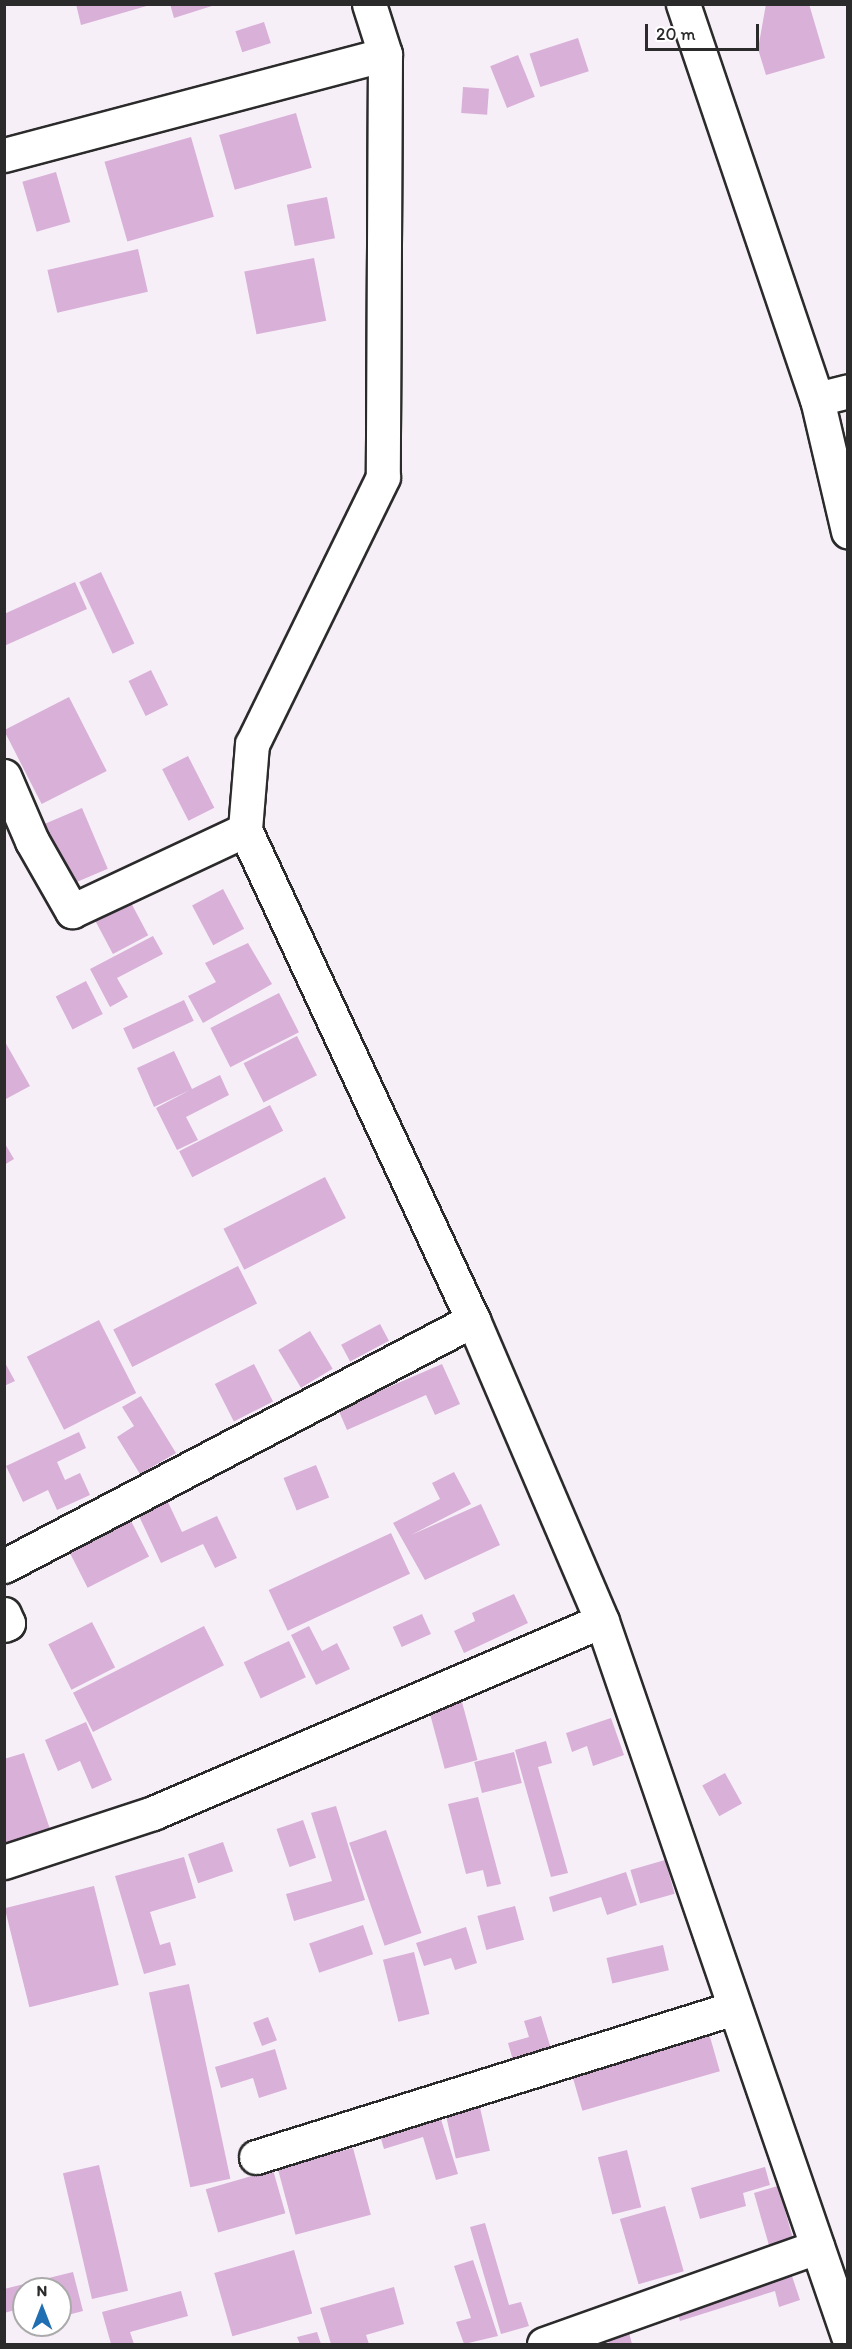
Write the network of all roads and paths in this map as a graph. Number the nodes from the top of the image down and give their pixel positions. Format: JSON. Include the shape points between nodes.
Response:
{"nodes":[{"id":1,"x":369,"y":4,"type":"edge"},
{"id":2,"x":682,"y":4,"type":"edge"},
{"id":3,"x":385,"y":54,"type":"junction"},
{"id":4,"x":4,"y":155,"type":"edge"},
{"id":5,"x":832,"y":395,"type":"edge"},
{"id":6,"x":848,"y":531,"type":"edge"},
{"id":7,"x":4,"y":776,"type":"edge"},
{"id":8,"x":245,"y":830,"type":"junction"},
{"id":9,"x":473,"y":1320,"type":"junction"},
{"id":10,"x":4,"y":1566,"type":"edge"},
{"id":11,"x":4,"y":1614,"type":"edge"},
{"id":12,"x":602,"y":1621,"type":"junction"},
{"id":13,"x":4,"y":1624,"type":"edge"},
{"id":14,"x":4,"y":1862,"type":"edge"},
{"id":15,"x":734,"y":2008,"type":"junction"},
{"id":16,"x":256,"y":2157,"type":"dead end"},
{"id":17,"x":817,"y":2247,"type":"junction"},
{"id":18,"x":848,"y":2336,"type":"edge"},
{"id":19,"x":544,"y":2344,"type":"edge"}],
"edges":[{"from":1,"to":3,"type":"street"},
{"from":2,"to":5,"type":"street"},
{"from":3,"to":4,"type":"street"},
{"from":3,"to":8,"type":"street","via":[[383,477],[252,744]]},
{"from":5,"to":6,"type":"street"},
{"from":7,"to":8,"type":"street","via":[[32,841],[72,911]]},
{"from":8,"to":9,"type":"street"},
{"from":9,"to":10,"type":"street"},
{"from":9,"to":12,"type":"street"},
{"from":11,"to":13,"type":"street","via":[[8,1623]]},
{"from":12,"to":14,"type":"street","via":[[153,1813]]},
{"from":12,"to":15,"type":"street"},
{"from":15,"to":16,"type":"street"},
{"from":15,"to":17,"type":"street"},
{"from":17,"to":18,"type":"street"},
{"from":17,"to":19,"type":"street"}]}
